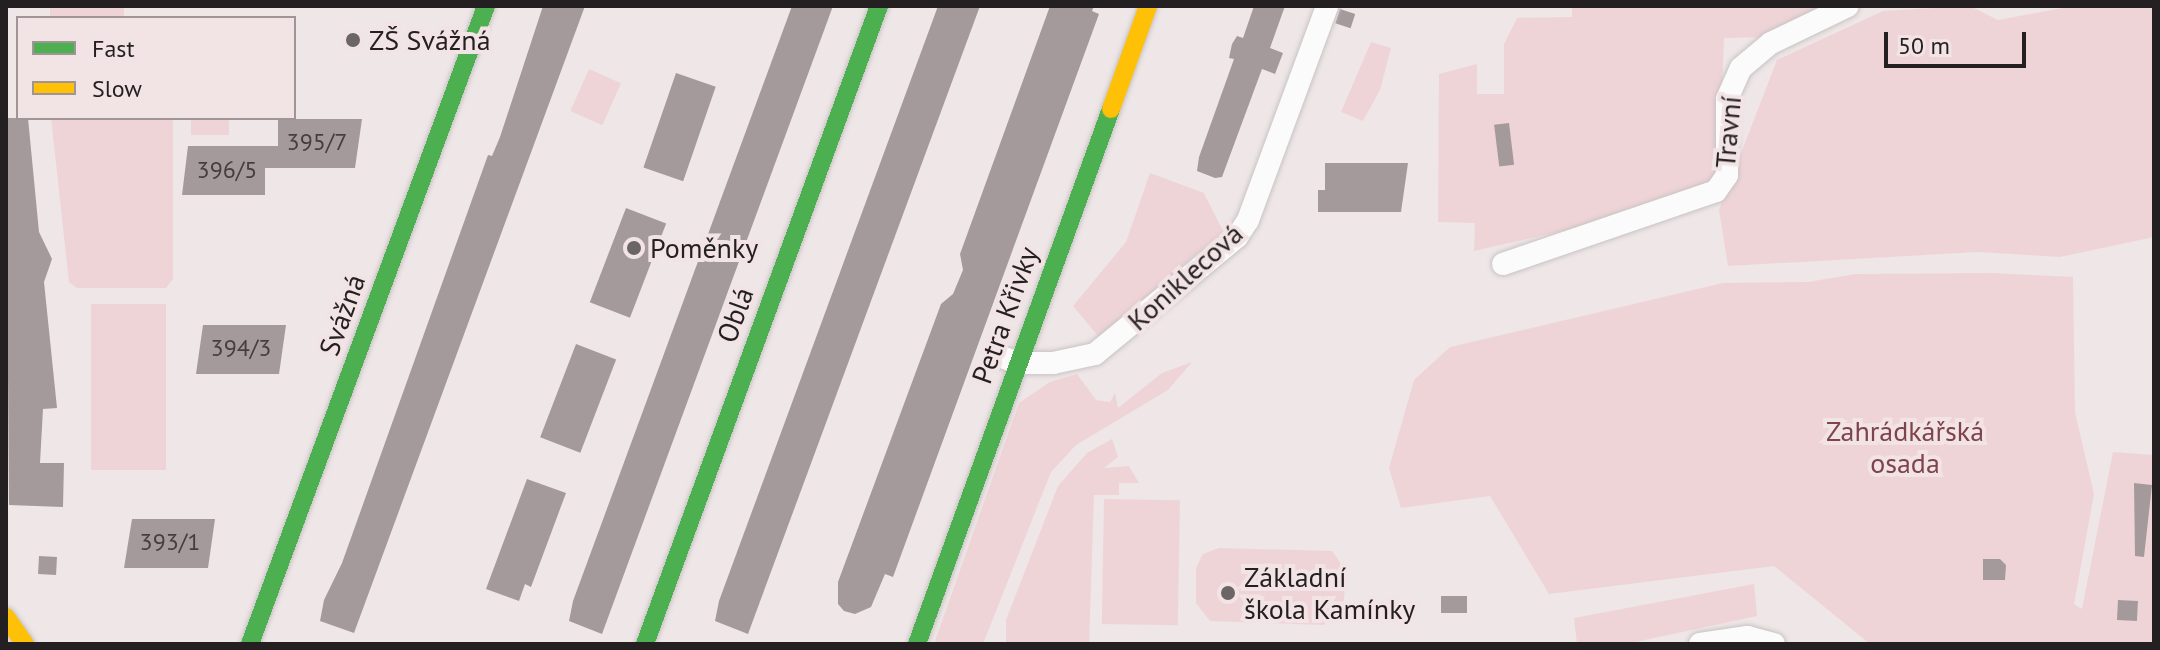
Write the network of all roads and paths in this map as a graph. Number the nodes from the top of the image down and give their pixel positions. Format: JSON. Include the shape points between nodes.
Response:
{"nodes":[{"id":1,"x":486,"y":6,"type":"edge"},
{"id":2,"x":879,"y":6,"type":"edge"},
{"id":3,"x":1129,"y":6,"type":"edge"},
{"id":4,"x":1148,"y":6,"type":"edge"},
{"id":5,"x":1327,"y":6,"type":"edge"},
{"id":6,"x":1848,"y":6,"type":"edge"},
{"id":7,"x":1503,"y":264,"type":"dead end"},
{"id":8,"x":1008,"y":360,"type":"junction"},
{"id":9,"x":991,"y":378,"type":"dead end"},
{"id":10,"x":971,"y":435,"type":"dead end"},
{"id":11,"x":6,"y":617,"type":"edge"},
{"id":12,"x":25,"y":644,"type":"edge"},
{"id":13,"x":250,"y":644,"type":"edge"},
{"id":14,"x":645,"y":644,"type":"edge"},
{"id":15,"x":899,"y":644,"type":"edge"},
{"id":16,"x":917,"y":644,"type":"edge"},
{"id":17,"x":1700,"y":644,"type":"edge"},
{"id":18,"x":1774,"y":644,"type":"edge"}],
"edges":[{"from":1,"to":13,"type":"street","name":"Svážná"},
{"from":2,"to":14,"type":"street","name":"Oblá"},
{"from":3,"to":8,"type":"street","name":"Petra Křivky"},
{"from":4,"to":8,"type":"street","name":"Petra Křivky"},
{"from":5,"to":8,"type":"street","name":"Koniklecová","via":[[1248,220],[1237,237],[1095,354],[1064,362]]},
{"from":6,"to":7,"type":"street","name":"Travní","via":[[1771,43],[1741,68],[1727,99],[1727,175],[1716,191]]},
{"from":8,"to":9,"type":"street","name":"Petra Křivky"},
{"from":8,"to":16,"type":"street","name":"Petra Křivky"},
{"from":10,"to":15,"type":"street"},
{"from":11,"to":12,"type":"street"},
{"from":17,"to":18,"type":"street","via":[[1737,637]]}]}
